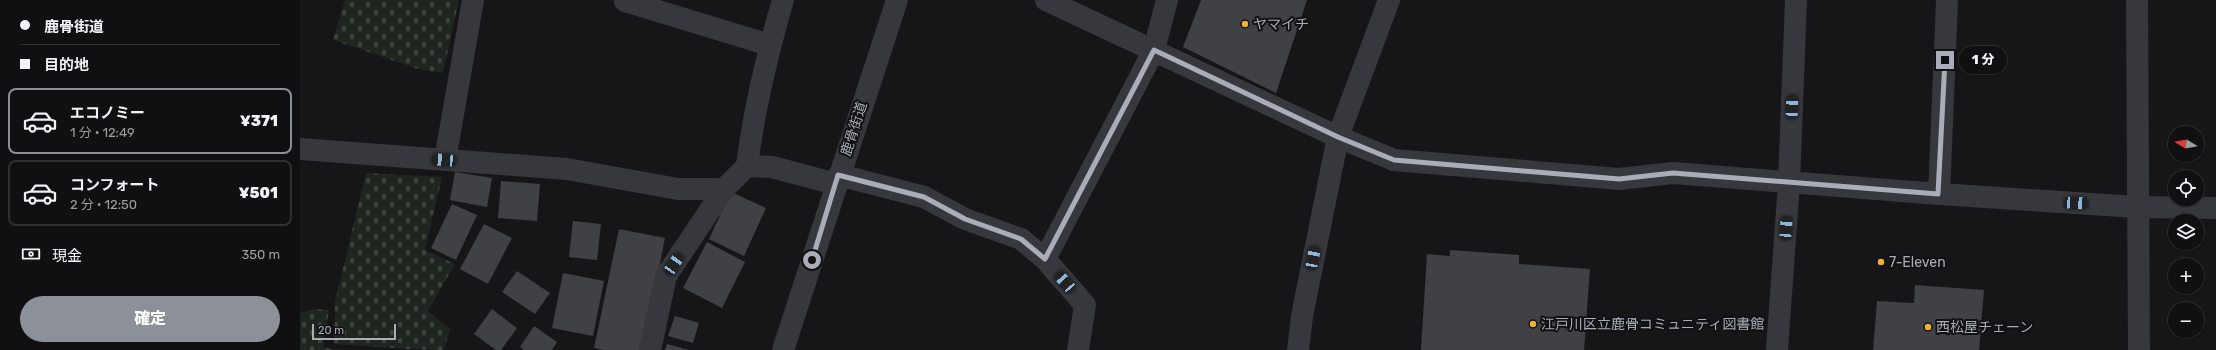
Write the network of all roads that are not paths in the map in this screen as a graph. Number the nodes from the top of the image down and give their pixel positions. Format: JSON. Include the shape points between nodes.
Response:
{"nodes":[{"id":1,"x":473,"y":0,"type":"edge"},
{"id":2,"x":783,"y":0,"type":"edge"},
{"id":3,"x":897,"y":0,"type":"edge"},
{"id":4,"x":1046,"y":0,"type":"edge"},
{"id":5,"x":1167,"y":0,"type":"edge"},
{"id":6,"x":1389,"y":0,"type":"edge"},
{"id":7,"x":1796,"y":0,"type":"edge"},
{"id":8,"x":2137,"y":0,"type":"edge"},
{"id":9,"x":625,"y":1,"type":"edge"},
{"id":10,"x":1947,"y":1,"type":"edge"},
{"id":11,"x":770,"y":45,"type":"junction"},
{"id":12,"x":1154,"y":50,"type":"junction"},
{"id":13,"x":1338,"y":137,"type":"junction"},
{"id":14,"x":300,"y":149,"type":"edge"},
{"id":15,"x":444,"y":160,"type":"junction"},
{"id":16,"x":747,"y":166,"type":"junction"},
{"id":17,"x":837,"y":179,"type":"junction"},
{"id":18,"x":1789,"y":183,"type":"junction"},
{"id":19,"x":724,"y":189,"type":"junction"},
{"id":20,"x":1938,"y":194,"type":"junction"},
{"id":21,"x":2137,"y":207,"type":"junction"},
{"id":22,"x":2216,"y":208,"type":"edge"},
{"id":23,"x":1045,"y":259,"type":"junction"},
{"id":24,"x":650,"y":350,"type":"edge"},
{"id":25,"x":784,"y":350,"type":"edge"},
{"id":26,"x":1078,"y":350,"type":"edge"},
{"id":27,"x":1298,"y":350,"type":"edge"},
{"id":28,"x":1777,"y":350,"type":"edge"},
{"id":29,"x":2139,"y":350,"type":"edge"}],
"edges":[{"from":1,"to":15,"type":"street"},
{"from":2,"to":11,"type":"street"},
{"from":3,"to":17,"type":"street","name":"鹿骨街道"},
{"from":4,"to":12,"type":"street"},
{"from":5,"to":12,"type":"street"},
{"from":6,"to":13,"type":"street"},
{"from":7,"to":18,"type":"street"},
{"from":8,"to":21,"type":"street"},
{"from":9,"to":11,"type":"street"},
{"from":10,"to":20,"type":"street"},
{"from":11,"to":16,"type":"street","via":[[750,136]]},
{"from":12,"to":13,"type":"street"},
{"from":12,"to":23,"type":"street"},
{"from":13,"to":18,"type":"street","via":[[1394,160],[1619,179],[1673,173]]},
{"from":13,"to":27,"type":"street","via":[[1302,316]]},
{"from":14,"to":15,"type":"street"},
{"from":15,"to":19,"type":"street","via":[[567,169],[678,189]]},
{"from":16,"to":17,"type":"street","via":[[772,167]]},
{"from":16,"to":19,"type":"street"},
{"from":17,"to":23,"type":"street","via":[[924,197],[965,219],[1021,239]]},
{"from":17,"to":25,"type":"street","name":"鹿骨街道"},
{"from":18,"to":20,"type":"street"},
{"from":18,"to":28,"type":"street"},
{"from":19,"to":24,"type":"street","via":[[666,276]]},
{"from":20,"to":21,"type":"street"},
{"from":21,"to":22,"type":"street"},
{"from":21,"to":29,"type":"street"},
{"from":23,"to":26,"type":"street","via":[[1086,305]]}]}
